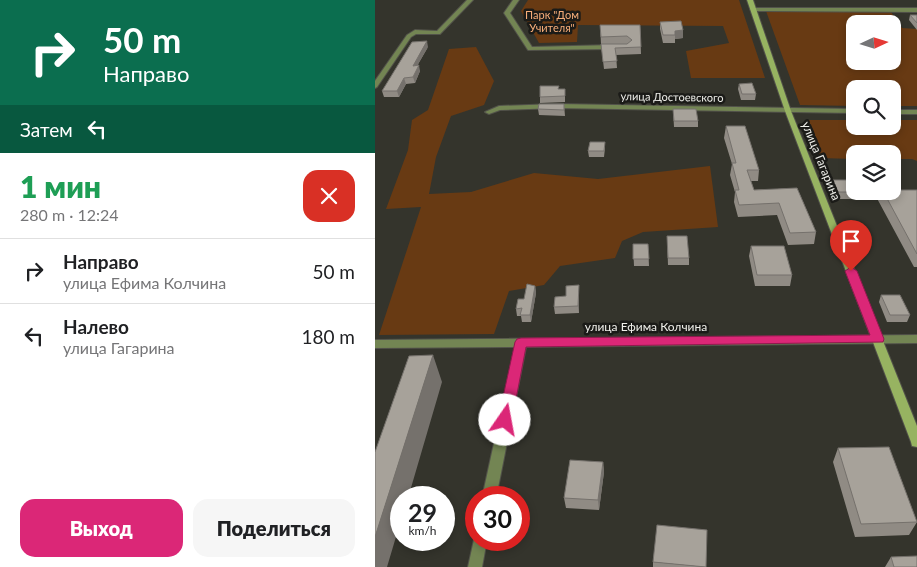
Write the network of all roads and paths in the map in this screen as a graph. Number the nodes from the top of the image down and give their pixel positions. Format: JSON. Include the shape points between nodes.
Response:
{"nodes":[{"id":1,"x":470,"y":0,"type":"edge"},
{"id":2,"x":516,"y":0,"type":"edge"},
{"id":3,"x":752,"y":4,"type":"edge"},
{"id":4,"x":917,"y":10,"type":"edge"},
{"id":5,"x":619,"y":47,"type":"edge"},
{"id":6,"x":375,"y":86,"type":"edge"},
{"id":7,"x":787,"y":111,"type":"junction"},
{"id":8,"x":846,"y":111,"type":"edge"},
{"id":9,"x":489,"y":112,"type":"dead end"},
{"id":10,"x":901,"y":112,"type":"edge"},
{"id":11,"x":917,"y":112,"type":"edge"},
{"id":12,"x":878,"y":339,"type":"junction"},
{"id":13,"x":917,"y":339,"type":"edge"},
{"id":14,"x":521,"y":342,"type":"junction"},
{"id":15,"x":375,"y":344,"type":"edge"},
{"id":16,"x":917,"y":442,"type":"edge"},
{"id":17,"x":491,"y":486,"type":"edge"},
{"id":18,"x":478,"y":551,"type":"edge"},
{"id":19,"x":475,"y":567,"type":"edge"}],
"edges":[{"from":1,"to":6,"type":"street","via":[[438,33],[415,32],[409,36]]},
{"from":2,"to":5,"type":"street","via":[[507,13],[530,49]]},
{"from":3,"to":4,"type":"street"},
{"from":3,"to":7,"type":"street","name":"улица Гагарина"},
{"from":7,"to":8,"type":"street","name":"улица Достоевского"},
{"from":7,"to":9,"type":"street","name":"улица Достоевского","via":[[557,106],[499,108]]},
{"from":7,"to":12,"type":"street","name":"улица Гагарина"},
{"from":10,"to":11,"type":"street"},
{"from":12,"to":13,"type":"street","name":"улица Ефима Колчина"},
{"from":12,"to":14,"type":"street","name":"улица Ефима Колчина"},
{"from":12,"to":16,"type":"street","name":"улица Гагарина"},
{"from":14,"to":15,"type":"street","name":"улица Ефима Колчина"},
{"from":14,"to":17,"type":"street"},
{"from":18,"to":19,"type":"street"}]}
